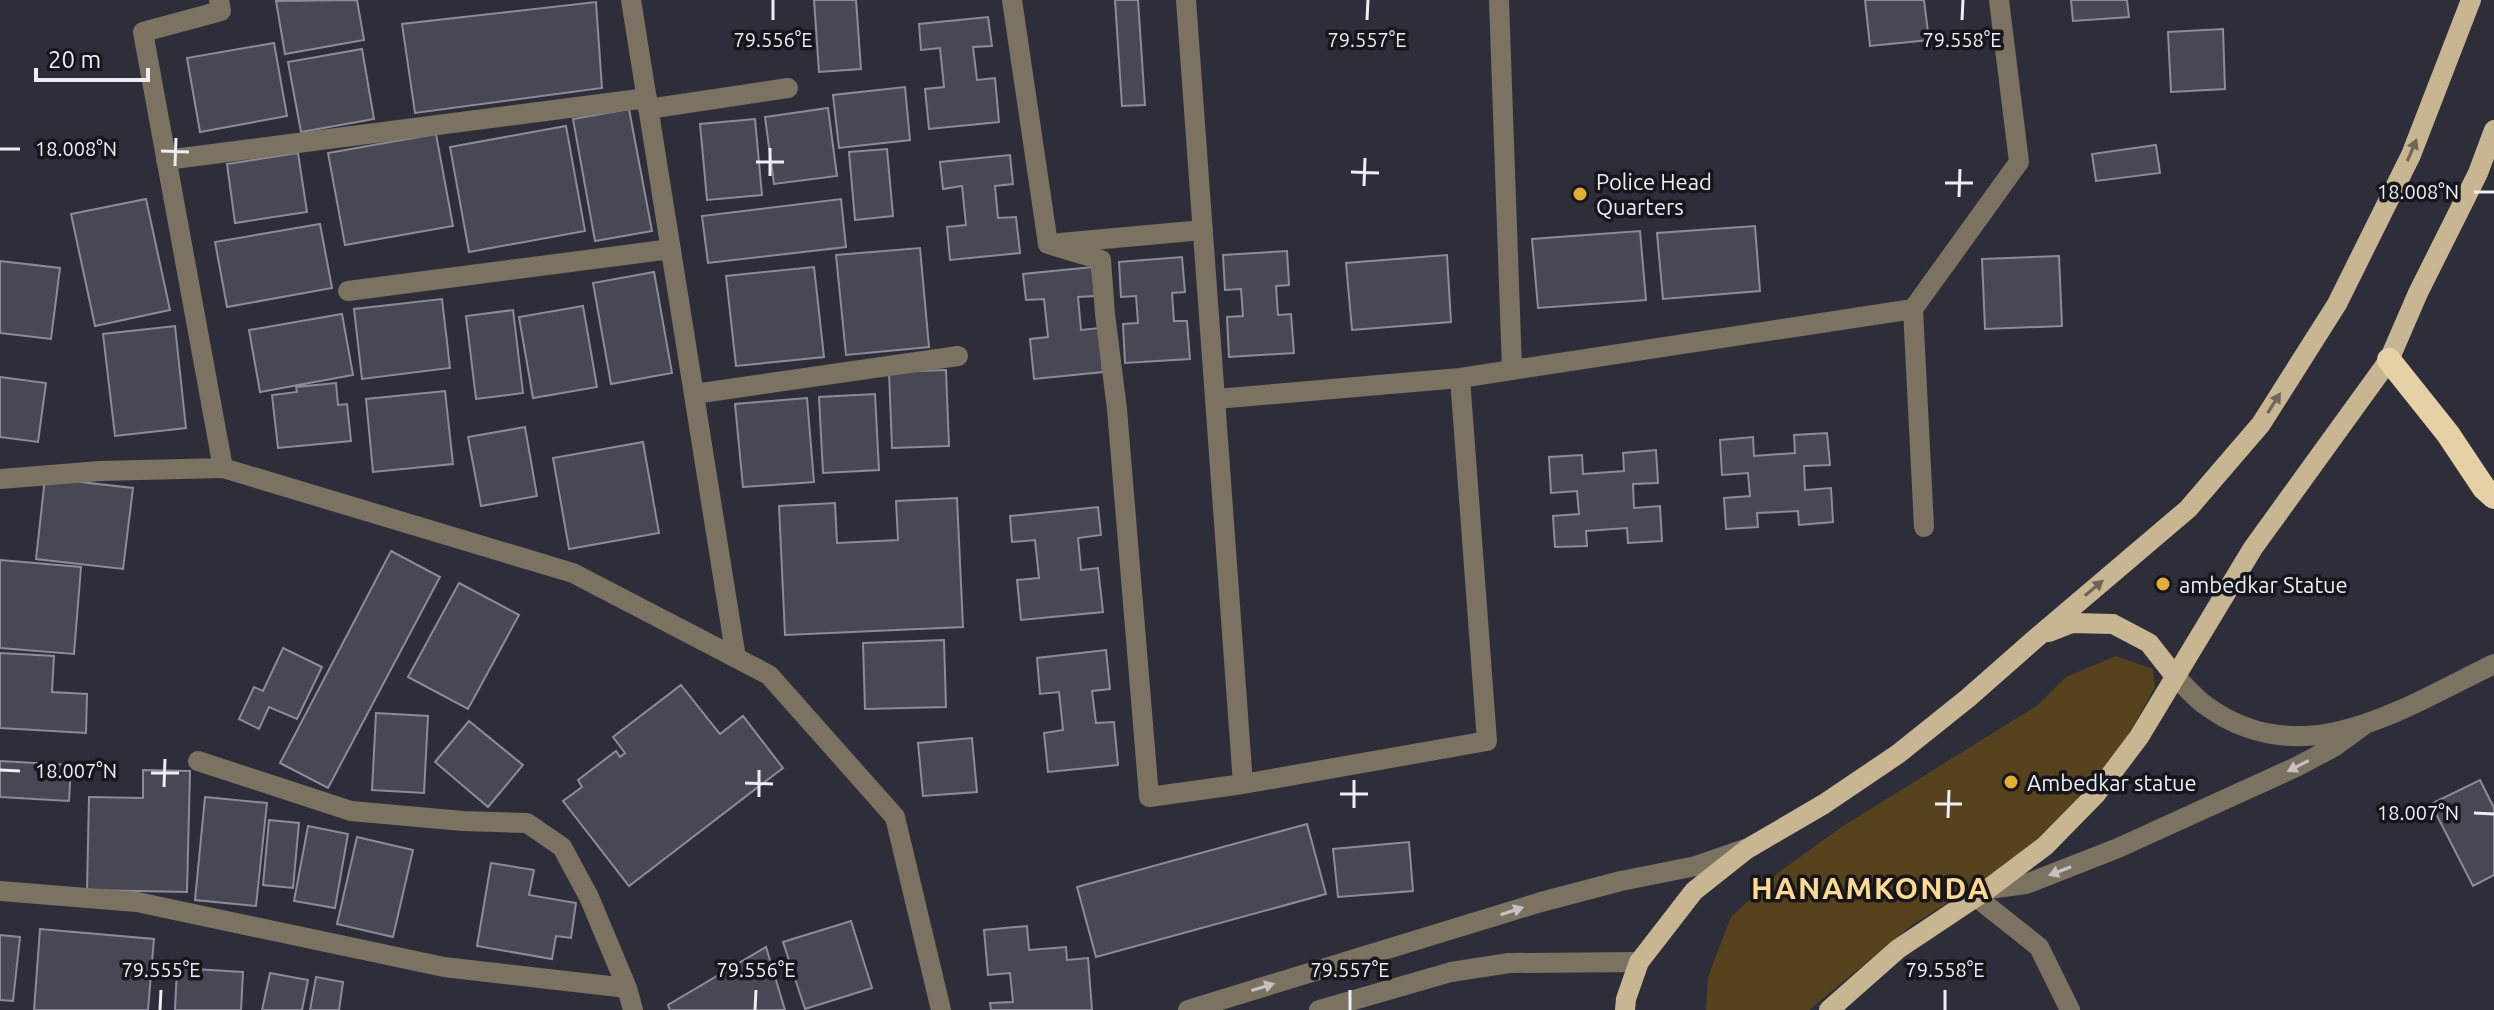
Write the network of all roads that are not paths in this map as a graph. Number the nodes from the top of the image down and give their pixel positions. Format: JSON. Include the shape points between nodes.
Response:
{"nodes":[{"id":1,"x":219,"y":0,"type":"edge"},
{"id":2,"x":631,"y":0,"type":"edge"},
{"id":3,"x":1012,"y":0,"type":"edge"},
{"id":4,"x":1186,"y":0,"type":"edge"},
{"id":5,"x":1499,"y":0,"type":"edge"},
{"id":6,"x":1999,"y":0,"type":"edge"},
{"id":7,"x":2471,"y":0,"type":"edge"},
{"id":8,"x":788,"y":88,"type":"dead end"},
{"id":9,"x":648,"y":103,"type":"junction"},
{"id":10,"x":2494,"y":130,"type":"edge"},
{"id":11,"x":166,"y":160,"type":"junction"},
{"id":12,"x":1203,"y":230,"type":"junction"},
{"id":13,"x":1048,"y":244,"type":"junction"},
{"id":14,"x":671,"y":249,"type":"junction"},
{"id":15,"x":348,"y":291,"type":"dead end"},
{"id":16,"x":1913,"y":309,"type":"junction"},
{"id":17,"x":958,"y":356,"type":"dead end"},
{"id":18,"x":2389,"y":360,"type":"junction"},
{"id":19,"x":1512,"y":370,"type":"junction"},
{"id":20,"x":1460,"y":378,"type":"junction"},
{"id":21,"x":694,"y":394,"type":"junction"},
{"id":22,"x":1216,"y":399,"type":"junction"},
{"id":23,"x":223,"y":468,"type":"junction"},
{"id":24,"x":0,"y":479,"type":"edge"},
{"id":25,"x":2494,"y":497,"type":"edge"},
{"id":26,"x":1924,"y":527,"type":"dead end"},
{"id":27,"x":2035,"y":639,"type":"junction"},
{"id":28,"x":736,"y":658,"type":"junction"},
{"id":29,"x":2494,"y":664,"type":"edge"},
{"id":30,"x":2174,"y":675,"type":"junction"},
{"id":31,"x":2364,"y":725,"type":"junction"},
{"id":32,"x":198,"y":761,"type":"dead end"},
{"id":33,"x":1243,"y":784,"type":"junction"},
{"id":34,"x":1747,"y":849,"type":"junction"},
{"id":35,"x":0,"y":891,"type":"edge"},
{"id":36,"x":1982,"y":893,"type":"junction"},
{"id":37,"x":1639,"y":962,"type":"junction"},
{"id":38,"x":627,"y":988,"type":"junction"},
{"id":39,"x":633,"y":1010,"type":"edge"},
{"id":40,"x":941,"y":1010,"type":"edge"},
{"id":41,"x":1188,"y":1010,"type":"edge"},
{"id":42,"x":1319,"y":1010,"type":"edge"},
{"id":43,"x":1625,"y":1010,"type":"edge"},
{"id":44,"x":1829,"y":1010,"type":"edge"},
{"id":45,"x":2070,"y":1010,"type":"edge"}],
"edges":[{"from":1,"to":11,"type":"street","via":[[221,11],[143,32]]},
{"from":2,"to":9,"type":"street"},
{"from":3,"to":13,"type":"street"},
{"from":4,"to":12,"type":"street"},
{"from":5,"to":19,"type":"street"},
{"from":6,"to":16,"type":"street","via":[[2019,162]]},
{"from":27,"to":7,"type":"main road","one_way":true,"via":[[2188,509],[2261,424],[2337,304],[2411,155]]},
{"from":8,"to":9,"type":"street"},
{"from":9,"to":11,"type":"street"},
{"from":9,"to":14,"type":"street"},
{"from":10,"to":18,"type":"main road"},
{"from":11,"to":23,"type":"street"},
{"from":12,"to":13,"type":"street"},
{"from":12,"to":22,"type":"street"},
{"from":13,"to":33,"type":"street","via":[[1101,260],[1149,797]]},
{"from":14,"to":15,"type":"street"},
{"from":14,"to":21,"type":"street"},
{"from":16,"to":19,"type":"street"},
{"from":16,"to":26,"type":"street"},
{"from":17,"to":21,"type":"street"},
{"from":18,"to":25,"type":"highway"},
{"from":18,"to":30,"type":"main road","via":[[2253,548]]},
{"from":19,"to":20,"type":"street"},
{"from":20,"to":22,"type":"street"},
{"from":20,"to":33,"type":"street","via":[[1487,741]]},
{"from":21,"to":28,"type":"street"},
{"from":22,"to":33,"type":"street"},
{"from":23,"to":24,"type":"street"},
{"from":23,"to":28,"type":"street","via":[[573,573]]},
{"from":27,"to":30,"type":"main road","via":[[2072,623],[2113,624],[2149,643]]},
{"from":27,"to":34,"type":"main road","via":[[1898,754]]},
{"from":28,"to":40,"type":"street","via":[[769,675],[895,817]]},
{"from":29,"to":31,"type":"street"},
{"from":30,"to":31,"type":"street","via":[[2204,705],[2241,725],[2282,737],[2324,736]]},
{"from":30,"to":36,"type":"main road","via":[[2139,737],[2096,794],[2045,846]]},
{"from":31,"to":36,"type":"street","one_way":true,"via":[[2296,767],[2118,848],[2026,884]]},
{"from":32,"to":38,"type":"street","via":[[351,811],[527,823],[562,847]]},
{"from":34,"to":37,"type":"main road","via":[[1694,891]]},
{"from":41,"to":34,"type":"street","one_way":true,"via":[[1541,902]]},
{"from":35,"to":38,"type":"street","via":[[137,902],[444,967]]},
{"from":36,"to":44,"type":"main road","via":[[1898,949]]},
{"from":36,"to":45,"type":"street","via":[[2039,947]]},
{"from":37,"to":42,"type":"street","via":[[1509,963],[1465,969]]},
{"from":37,"to":43,"type":"main road"},
{"from":38,"to":39,"type":"street"}]}
